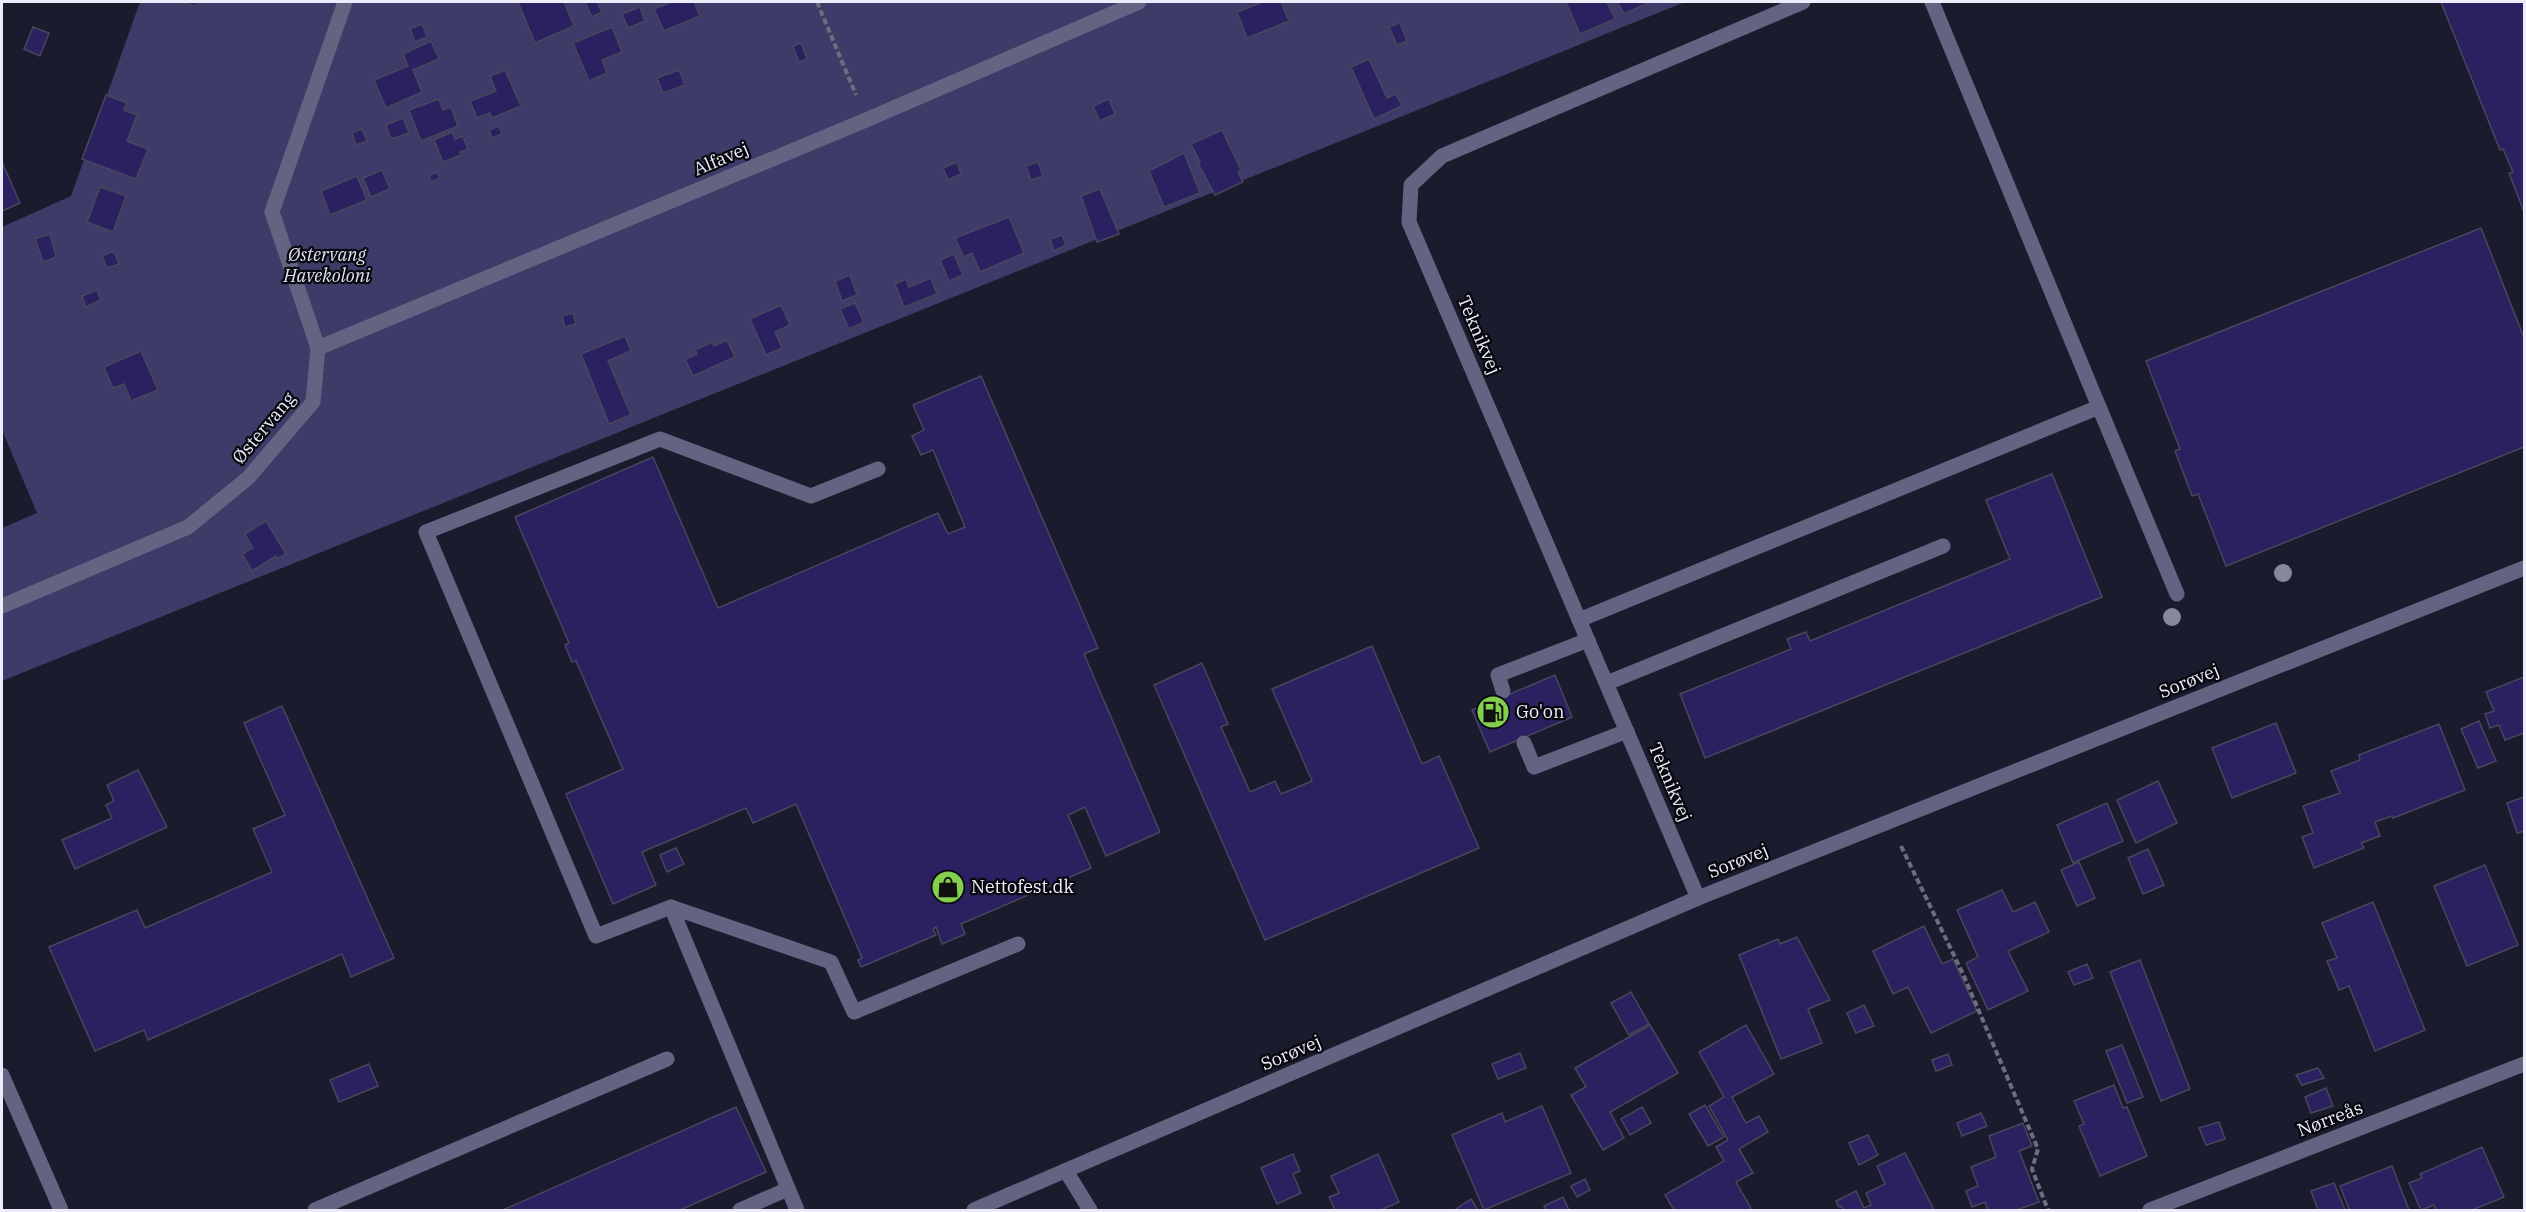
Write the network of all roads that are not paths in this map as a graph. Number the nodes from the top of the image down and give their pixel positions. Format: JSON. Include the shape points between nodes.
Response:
{"nodes":[{"id":1,"x":345,"y":2,"type":"edge"},
{"id":2,"x":1139,"y":2,"type":"edge"},
{"id":3,"x":1803,"y":2,"type":"edge"},
{"id":4,"x":1932,"y":2,"type":"edge"},
{"id":5,"x":318,"y":348,"type":"junction"},
{"id":6,"x":2099,"y":407,"type":"junction"},
{"id":7,"x":878,"y":469,"type":"dead end"},
{"id":8,"x":1943,"y":546,"type":"dead end"},
{"id":9,"x":2524,"y":568,"type":"edge"},
{"id":10,"x":2177,"y":594,"type":"dead end"},
{"id":11,"x":2,"y":606,"type":"edge"},
{"id":12,"x":1579,"y":620,"type":"junction"},
{"id":13,"x":1588,"y":640,"type":"junction"},
{"id":14,"x":1606,"y":683,"type":"junction"},
{"id":15,"x":1503,"y":691,"type":"dead end"},
{"id":16,"x":1627,"y":731,"type":"junction"},
{"id":17,"x":1524,"y":743,"type":"dead end"},
{"id":18,"x":1698,"y":898,"type":"junction"},
{"id":19,"x":671,"y":907,"type":"junction"},
{"id":20,"x":1018,"y":944,"type":"dead end"},
{"id":21,"x":667,"y":1059,"type":"dead end"},
{"id":22,"x":2524,"y":1064,"type":"edge"},
{"id":23,"x":2,"y":1075,"type":"edge"},
{"id":24,"x":1066,"y":1171,"type":"junction"},
{"id":25,"x":788,"y":1189,"type":"junction"},
{"id":26,"x":61,"y":1210,"type":"edge"},
{"id":27,"x":315,"y":1210,"type":"edge"},
{"id":28,"x":740,"y":1210,"type":"edge"},
{"id":29,"x":797,"y":1210,"type":"edge"},
{"id":30,"x":974,"y":1210,"type":"edge"},
{"id":31,"x":1090,"y":1210,"type":"edge"},
{"id":32,"x":2150,"y":1210,"type":"edge"}],
"edges":[{"from":1,"to":5,"type":"street","name":"Østervang","via":[[272,212]]},
{"from":2,"to":5,"type":"street","name":"Alfavej"},
{"from":3,"to":12,"type":"street","name":"Teknikvej","via":[[1442,156],[1411,185],[1409,222]]},
{"from":4,"to":6,"type":"street"},
{"from":5,"to":11,"type":"street","name":"Østervang","via":[[313,402],[248,478],[188,526]]},
{"from":6,"to":10,"type":"street"},
{"from":6,"to":12,"type":"street"},
{"from":7,"to":19,"type":"street","via":[[810,496],[660,439],[426,532],[596,936]]},
{"from":8,"to":14,"type":"street"},
{"from":9,"to":18,"type":"street","name":"Sorøvej"},
{"from":12,"to":13,"type":"street","name":"Teknikvej"},
{"from":13,"to":14,"type":"street","name":"Teknikvej"},
{"from":13,"to":15,"type":"street","via":[[1497,675]]},
{"from":14,"to":16,"type":"street","name":"Teknikvej"},
{"from":16,"to":17,"type":"street","via":[[1534,768]]},
{"from":16,"to":18,"type":"street","name":"Teknikvej"},
{"from":18,"to":24,"type":"street","name":"Sorøvej"},
{"from":19,"to":20,"type":"street","via":[[831,962],[854,1012]]},
{"from":19,"to":25,"type":"street"},
{"from":21,"to":27,"type":"street"},
{"from":22,"to":32,"type":"street","name":"Nørreås"},
{"from":23,"to":26,"type":"street"},
{"from":24,"to":30,"type":"street","name":"Sorøvej"},
{"from":24,"to":31,"type":"street"},
{"from":25,"to":28,"type":"street"},
{"from":25,"to":29,"type":"street"}]}
